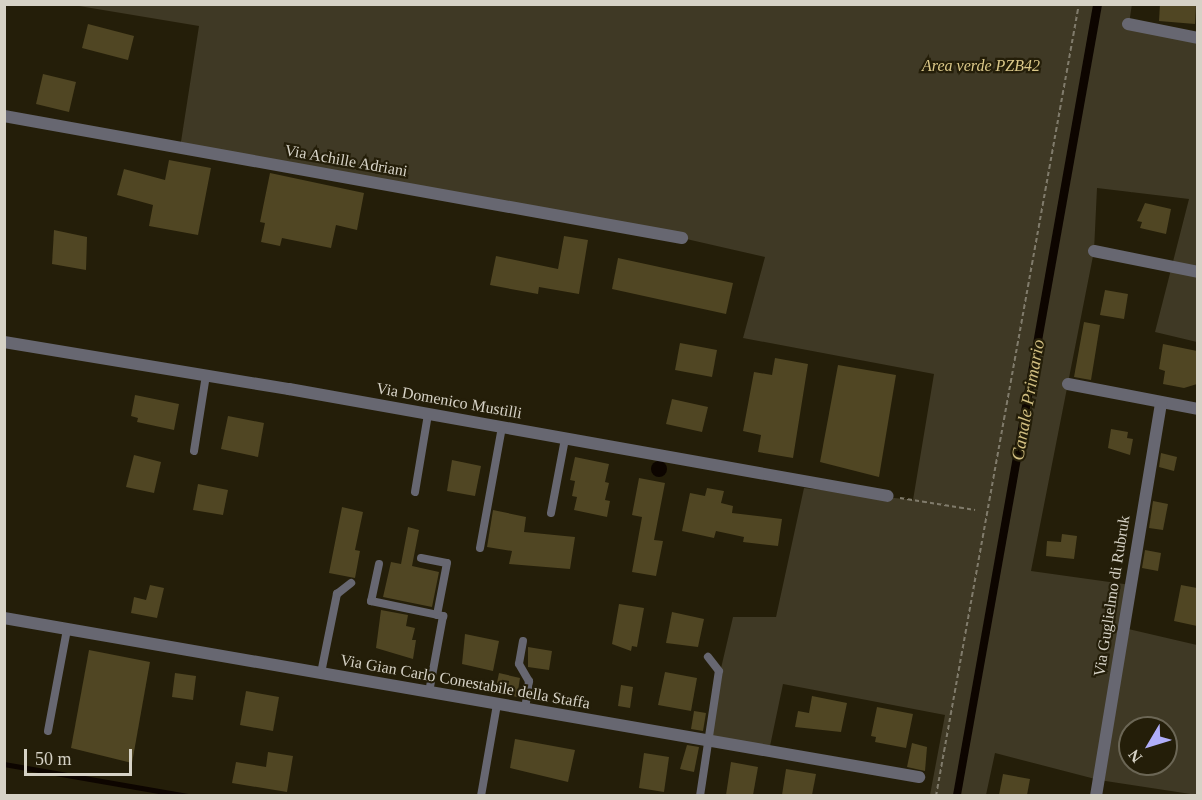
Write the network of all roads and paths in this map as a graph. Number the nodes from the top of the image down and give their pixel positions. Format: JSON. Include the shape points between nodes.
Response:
{"nodes":[{"id":1,"x":1079,"y":4,"type":"edge"},
{"id":2,"x":1128,"y":24,"type":"dead end"},
{"id":3,"x":1197,"y":38,"type":"edge"},
{"id":4,"x":4,"y":117,"type":"edge"},
{"id":5,"x":682,"y":238,"type":"dead end"},
{"id":6,"x":1094,"y":251,"type":"dead end"},
{"id":7,"x":1197,"y":272,"type":"edge"},
{"id":8,"x":4,"y":342,"type":"edge"},
{"id":9,"x":206,"y":375,"type":"junction"},
{"id":10,"x":1068,"y":384,"type":"dead end"},
{"id":11,"x":1161,"y":402,"type":"junction"},
{"id":12,"x":1197,"y":409,"type":"edge"},
{"id":13,"x":428,"y":414,"type":"junction"},
{"id":14,"x":502,"y":427,"type":"junction"},
{"id":15,"x":565,"y":439,"type":"junction"},
{"id":16,"x":194,"y":451,"type":"dead end"},
{"id":17,"x":415,"y":492,"type":"dead end"},
{"id":18,"x":888,"y":496,"type":"joint"},
{"id":19,"x":975,"y":510,"type":"dead end"},
{"id":20,"x":551,"y":513,"type":"dead end"},
{"id":21,"x":480,"y":548,"type":"dead end"},
{"id":22,"x":421,"y":558,"type":"dead end"},
{"id":23,"x":379,"y":564,"type":"dead end"},
{"id":24,"x":351,"y":583,"type":"dead end"},
{"id":25,"x":437,"y":615,"type":"junction"},
{"id":26,"x":4,"y":618,"type":"edge"},
{"id":27,"x":67,"y":629,"type":"junction"},
{"id":28,"x":523,"y":641,"type":"dead end"},
{"id":29,"x":708,"y":657,"type":"dead end"},
{"id":30,"x":321,"y":674,"type":"junction"},
{"id":31,"x":429,"y":692,"type":"junction"},
{"id":32,"x":497,"y":704,"type":"junction"},
{"id":33,"x":525,"y":709,"type":"junction"},
{"id":34,"x":48,"y":731,"type":"dead end"},
{"id":35,"x":710,"y":741,"type":"junction"},
{"id":36,"x":919,"y":777,"type":"dead end"},
{"id":37,"x":481,"y":795,"type":"edge"},
{"id":38,"x":700,"y":795,"type":"edge"},
{"id":39,"x":936,"y":795,"type":"edge"},
{"id":40,"x":1096,"y":795,"type":"edge"}],
"edges":[{"from":1,"to":39,"type":"path"},
{"from":2,"to":3,"type":"street"},
{"from":4,"to":5,"type":"street","name":"Via Achille Adriani"},
{"from":6,"to":7,"type":"street"},
{"from":8,"to":9,"type":"street","name":"Via Domenico Mustilli"},
{"from":9,"to":13,"type":"street","name":"Via Domenico Mustilli"},
{"from":9,"to":16,"type":"lane"},
{"from":10,"to":11,"type":"street"},
{"from":11,"to":12,"type":"street"},
{"from":11,"to":40,"type":"street","name":"Via Guglielmo di Rubruk"},
{"from":13,"to":14,"type":"street","name":"Via Domenico Mustilli"},
{"from":13,"to":17,"type":"lane"},
{"from":14,"to":15,"type":"street","name":"Via Domenico Mustilli"},
{"from":14,"to":21,"type":"lane"},
{"from":15,"to":18,"type":"street","name":"Via Domenico Mustilli"},
{"from":15,"to":20,"type":"lane"},
{"from":18,"to":19,"type":"path"},
{"from":22,"to":25,"type":"lane","via":[[447,563]]},
{"from":23,"to":25,"type":"lane","via":[[371,601]]},
{"from":24,"to":30,"type":"lane","via":[[337,594]]},
{"from":25,"to":31,"type":"lane","via":[[443,616]]},
{"from":26,"to":27,"type":"street","name":"Via Gian Carlo Conestabile della Staffa"},
{"from":27,"to":30,"type":"street","name":"Via Gian Carlo Conestabile della Staffa"},
{"from":27,"to":34,"type":"lane"},
{"from":28,"to":33,"type":"lane","via":[[519,664],[529,681]]},
{"from":29,"to":35,"type":"lane","via":[[719,671]]},
{"from":30,"to":31,"type":"street","name":"Via Gian Carlo Conestabile della Staffa"},
{"from":31,"to":32,"type":"street","name":"Via Gian Carlo Conestabile della Staffa"},
{"from":32,"to":33,"type":"street","name":"Via Gian Carlo Conestabile della Staffa"},
{"from":32,"to":37,"type":"lane"},
{"from":33,"to":35,"type":"street","name":"Via Gian Carlo Conestabile della Staffa"},
{"from":35,"to":36,"type":"street","name":"Via Gian Carlo Conestabile della Staffa"},
{"from":35,"to":38,"type":"lane"}]}
